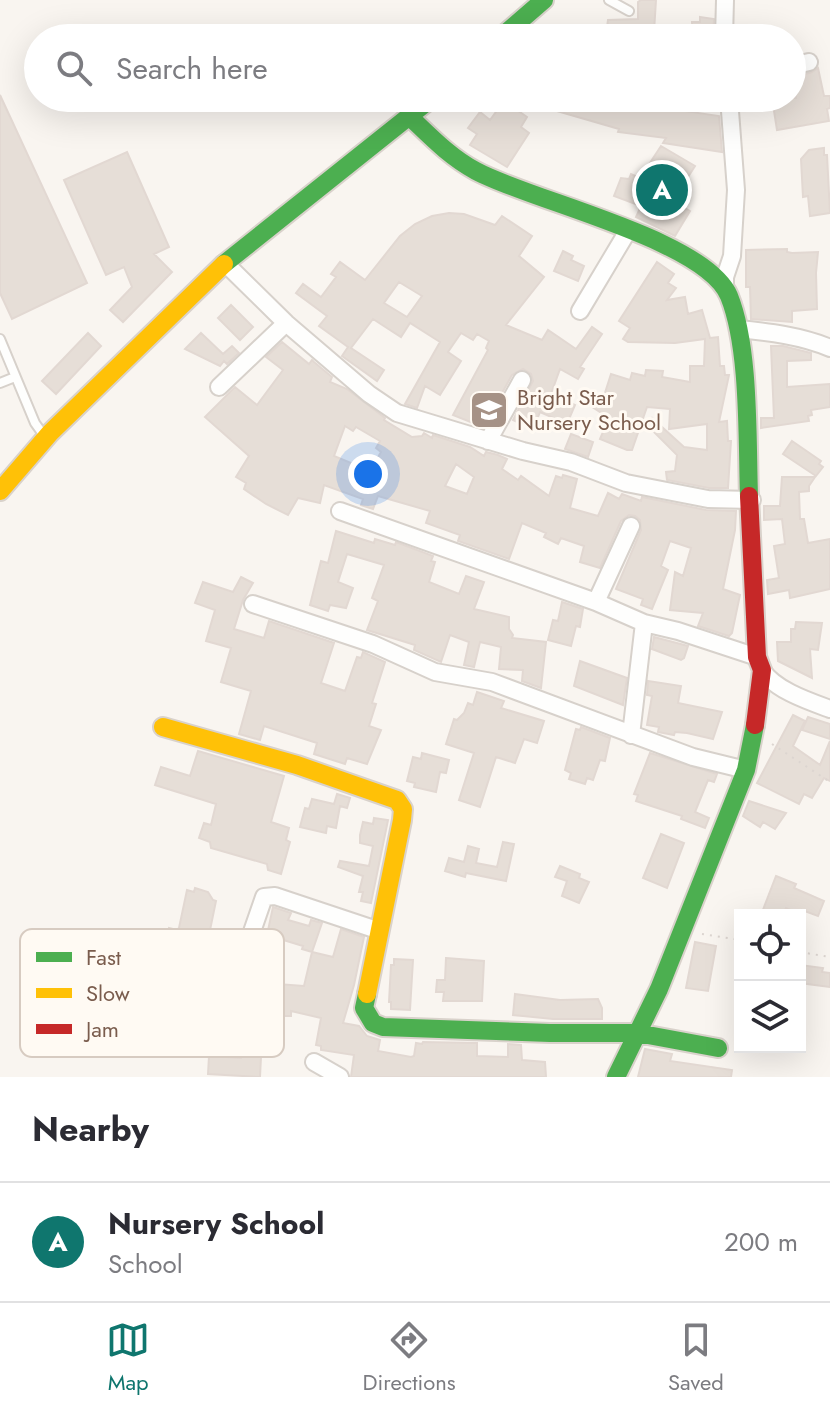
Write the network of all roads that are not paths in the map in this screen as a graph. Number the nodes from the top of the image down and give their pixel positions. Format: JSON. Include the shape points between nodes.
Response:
{"nodes":[{"id":1,"x":544,"y":0,"type":"edge"},
{"id":2,"x":609,"y":0,"type":"edge"},
{"id":3,"x":725,"y":0,"type":"edge"},
{"id":4,"x":629,"y":11,"type":"dead end"},
{"id":5,"x":516,"y":24,"type":"edge"},
{"id":6,"x":724,"y":24,"type":"edge"},
{"id":7,"x":416,"y":112,"type":"edge"},
{"id":8,"x":729,"y":112,"type":"edge"},
{"id":9,"x":410,"y":117,"type":"junction"},
{"id":10,"x":629,"y":229,"type":"junction"},
{"id":11,"x":225,"y":263,"type":"junction"},
{"id":12,"x":725,"y":288,"type":"junction"},
{"id":13,"x":580,"y":311,"type":"dead end"},
{"id":14,"x":286,"y":323,"type":"junction"},
{"id":15,"x":738,"y":329,"type":"junction"},
{"id":16,"x":0,"y":339,"type":"edge"},
{"id":17,"x":830,"y":348,"type":"edge"},
{"id":18,"x":15,"y":377,"type":"junction"},
{"id":19,"x":522,"y":380,"type":"dead end"},
{"id":20,"x":0,"y":383,"type":"edge"},
{"id":21,"x":219,"y":387,"type":"dead end"},
{"id":22,"x":46,"y":438,"type":"junction"},
{"id":23,"x":488,"y":441,"type":"junction"},
{"id":24,"x":0,"y":491,"type":"edge"},
{"id":25,"x":752,"y":500,"type":"junction"},
{"id":26,"x":340,"y":511,"type":"dead end"},
{"id":27,"x":631,"y":526,"type":"dead end"},
{"id":28,"x":596,"y":602,"type":"junction"},
{"id":29,"x":253,"y":604,"type":"dead end"},
{"id":30,"x":644,"y":623,"type":"junction"},
{"id":31,"x":760,"y":663,"type":"junction"},
{"id":32,"x":830,"y":709,"type":"edge"},
{"id":33,"x":163,"y":727,"type":"dead end"},
{"id":34,"x":631,"y":735,"type":"junction"},
{"id":35,"x":746,"y":770,"type":"junction"},
{"id":36,"x":253,"y":929,"type":"edge"},
{"id":37,"x":380,"y":931,"type":"junction"},
{"id":38,"x":637,"y":1033,"type":"junction"},
{"id":39,"x":718,"y":1048,"type":"dead end"},
{"id":40,"x":314,"y":1062,"type":"dead end"},
{"id":41,"x":340,"y":1077,"type":"edge"},
{"id":42,"x":616,"y":1077,"type":"edge"}],
"edges":[{"from":1,"to":5,"type":"street"},
{"from":2,"to":4,"type":"lane"},
{"from":3,"to":6,"type":"street"},
{"from":7,"to":9,"type":"street"},
{"from":8,"to":12,"type":"street","via":[[736,190]]},
{"from":9,"to":10,"type":"street","via":[[477,172]]},
{"from":9,"to":11,"type":"street"},
{"from":10,"to":12,"type":"street","via":[[711,272]]},
{"from":10,"to":13,"type":"street"},
{"from":11,"to":14,"type":"street"},
{"from":11,"to":22,"type":"street"},
{"from":12,"to":15,"type":"street"},
{"from":14,"to":21,"type":"street"},
{"from":14,"to":23,"type":"street","via":[[397,413]]},
{"from":15,"to":17,"type":"street"},
{"from":15,"to":25,"type":"street"},
{"from":16,"to":18,"type":"lane"},
{"from":18,"to":20,"type":"lane"},
{"from":18,"to":22,"type":"lane"},
{"from":19,"to":23,"type":"street"},
{"from":22,"to":24,"type":"street"},
{"from":23,"to":25,"type":"street","via":[[571,462],[626,483],[708,499]]},
{"from":25,"to":31,"type":"street"},
{"from":26,"to":28,"type":"street"},
{"from":27,"to":28,"type":"street"},
{"from":28,"to":30,"type":"street"},
{"from":29,"to":34,"type":"street","via":[[373,644],[435,672],[492,682]]},
{"from":30,"to":31,"type":"street"},
{"from":30,"to":34,"type":"street"},
{"from":31,"to":32,"type":"street","via":[[778,685]]},
{"from":31,"to":35,"type":"street"},
{"from":33,"to":37,"type":"street","via":[[397,800],[402,820]]},
{"from":34,"to":35,"type":"street"},
{"from":35,"to":38,"type":"street"},
{"from":36,"to":37,"type":"street","via":[[264,897],[275,896]]},
{"from":37,"to":38,"type":"street","via":[[364,1008],[373,1023],[383,1027]]},
{"from":38,"to":39,"type":"street"},
{"from":38,"to":42,"type":"street"},
{"from":40,"to":41,"type":"street"}]}
